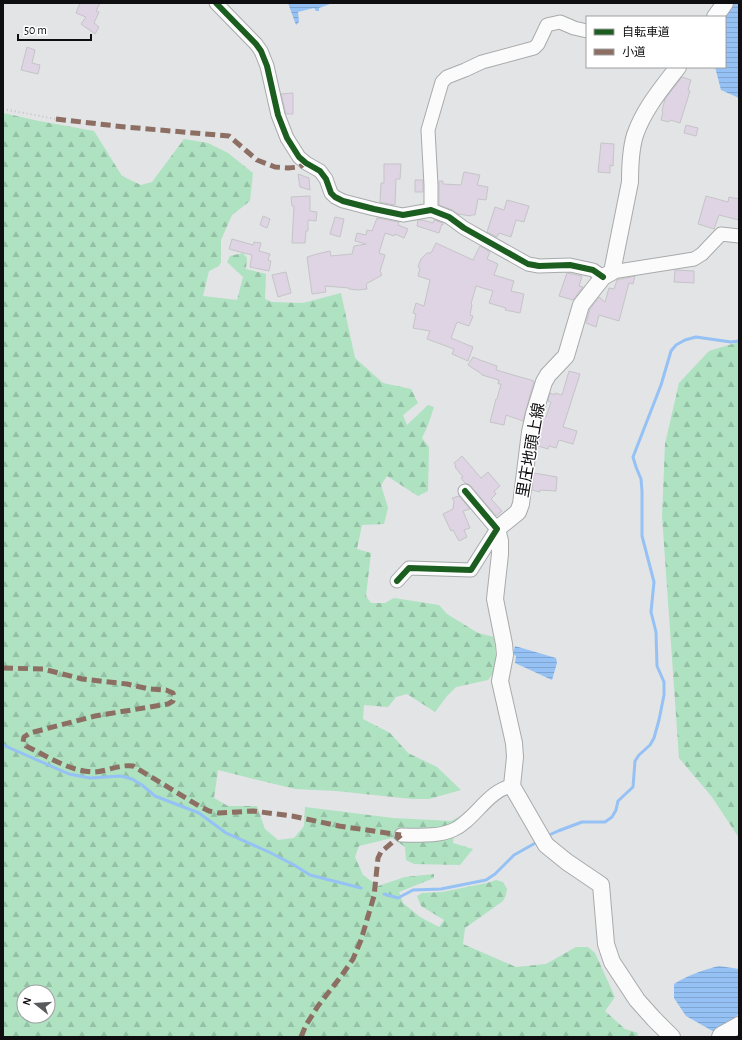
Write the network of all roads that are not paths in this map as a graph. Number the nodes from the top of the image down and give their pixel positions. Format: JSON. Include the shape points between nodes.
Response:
{"nodes":[{"id":1,"x":216,"y":3,"type":"edge"},
{"id":2,"x":725,"y":3,"type":"edge"},
{"id":3,"x":716,"y":16,"type":"edge"},
{"id":4,"x":586,"y":31,"type":"edge"},
{"id":5,"x":677,"y":68,"type":"edge"},
{"id":6,"x":432,"y":210,"type":"junction"},
{"id":7,"x":739,"y":236,"type":"edge"},
{"id":8,"x":607,"y":274,"type":"junction"},
{"id":9,"x":465,"y":491,"type":"dead end"},
{"id":10,"x":497,"y":529,"type":"junction"},
{"id":11,"x":397,"y":580,"type":"dead end"},
{"id":12,"x":512,"y":786,"type":"junction"},
{"id":13,"x":401,"y":835,"type":"dead end"},
{"id":14,"x":739,"y":1025,"type":"edge"},
{"id":15,"x":672,"y":1037,"type":"edge"},
{"id":16,"x":720,"y":1037,"type":"edge"}],
"edges":[{"from":1,"to":6,"type":"street","via":[[261,51],[278,115],[287,138],[306,163],[320,171],[335,198],[403,215]]},
{"from":2,"to":3,"type":"main road"},
{"from":4,"to":6,"type":"street","via":[[560,22],[551,24],[547,26],[534,48],[482,62],[447,77],[442,82],[428,130]]},
{"from":5,"to":8,"type":"main road","name":"里庄地頭上線","via":[[651,102],[634,137],[630,182]]},
{"from":6,"to":8,"type":"street","via":[[449,217],[528,264],[570,265]]},
{"from":7,"to":8,"type":"street","via":[[721,234],[694,259]]},
{"from":8,"to":10,"type":"main road","name":"里庄地頭上線","via":[[581,305],[566,356],[548,374],[544,382],[534,414],[521,504],[518,512]]},
{"from":9,"to":10,"type":"street"},
{"from":10,"to":11,"type":"street","via":[[471,570],[409,568]]},
{"from":10,"to":12,"type":"main road","via":[[500,554],[494,599],[505,655],[500,682],[514,743]]},
{"from":12,"to":13,"type":"street","via":[[504,788],[490,798],[453,830],[442,834]]},
{"from":12,"to":15,"type":"main road","via":[[546,845],[600,885],[606,944],[612,962],[637,1000]]},
{"from":14,"to":16,"type":"main road"}]}
